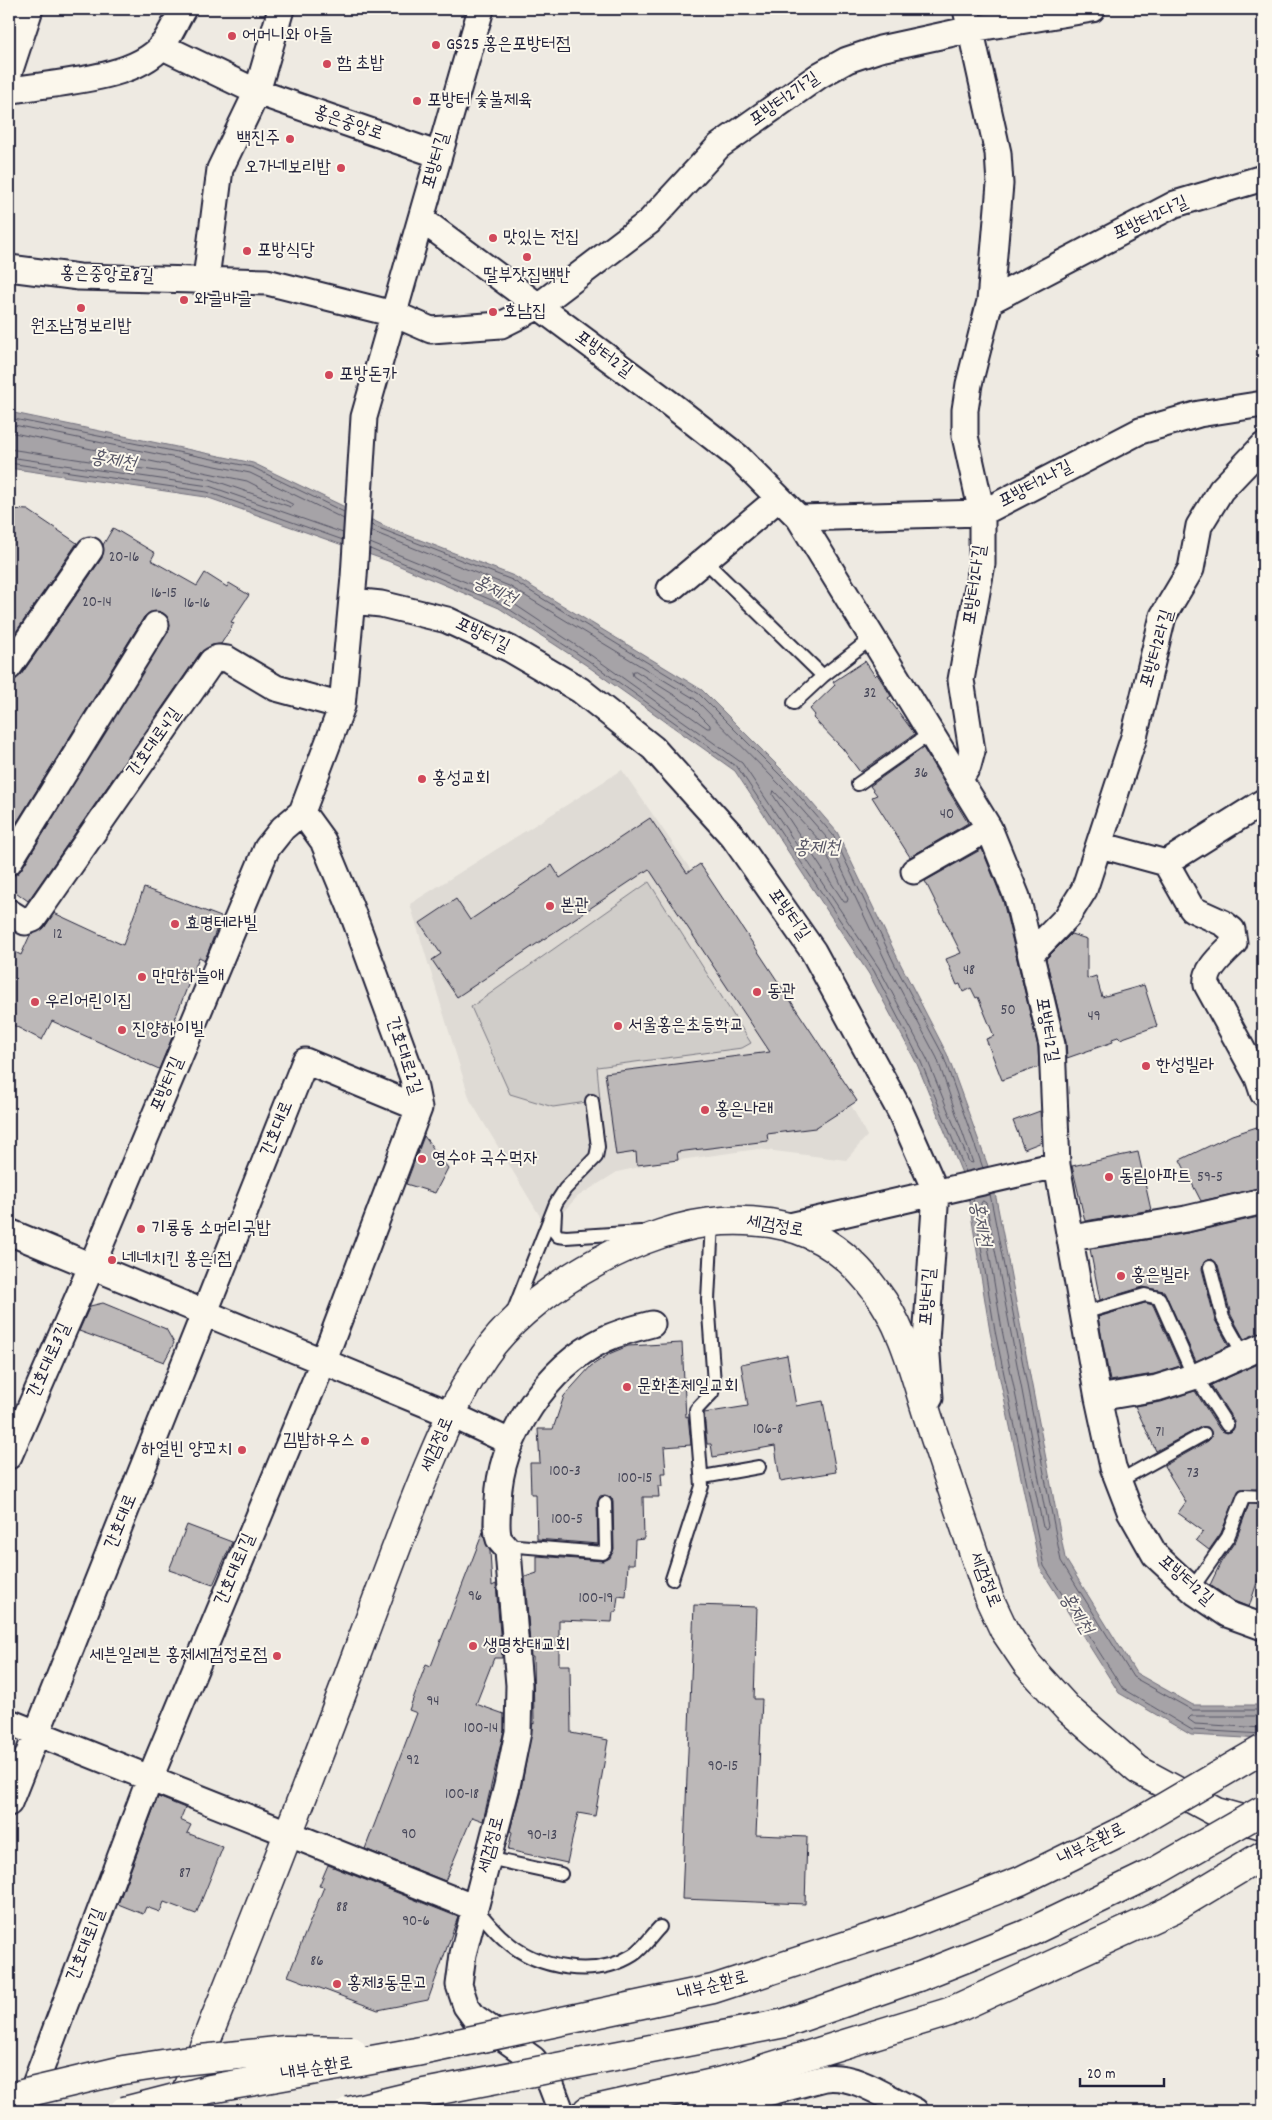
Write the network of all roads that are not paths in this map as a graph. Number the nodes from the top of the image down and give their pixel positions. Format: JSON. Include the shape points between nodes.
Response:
{"nodes":[{"id":1,"x":30,"y":9,"type":"edge"},
{"id":2,"x":183,"y":9,"type":"edge"},
{"id":3,"x":281,"y":9,"type":"edge"},
{"id":4,"x":481,"y":9,"type":"edge"},
{"id":5,"x":1092,"y":9,"type":"edge"},
{"id":6,"x":969,"y":19,"type":"edge"},
{"id":7,"x":161,"y":46,"type":"junction"},
{"id":8,"x":9,"y":73,"type":"edge"},
{"id":9,"x":9,"y":91,"type":"edge"},
{"id":10,"x":257,"y":92,"type":"junction"},
{"id":11,"x":439,"y":155,"type":"junction"},
{"id":12,"x":1263,"y":178,"type":"edge"},
{"id":13,"x":421,"y":219,"type":"junction"},
{"id":14,"x":9,"y":268,"type":"edge"},
{"id":15,"x":206,"y":279,"type":"junction"},
{"id":16,"x":990,"y":302,"type":"junction"},
{"id":17,"x":537,"y":307,"type":"junction"},
{"id":18,"x":394,"y":314,"type":"junction"},
{"id":19,"x":1263,"y":404,"type":"edge"},
{"id":20,"x":1263,"y":446,"type":"edge"},
{"id":21,"x":779,"y":498,"type":"junction"},
{"id":22,"x":982,"y":513,"type":"junction"},
{"id":23,"x":799,"y":518,"type":"junction"},
{"id":24,"x":90,"y":550,"type":"dead end"},
{"id":25,"x":704,"y":560,"type":"junction"},
{"id":26,"x":670,"y":588,"type":"dead end"},
{"id":27,"x":353,"y":589,"type":"junction"},
{"id":28,"x":156,"y":625,"type":"dead end"},
{"id":29,"x":872,"y":637,"type":"junction"},
{"id":30,"x":9,"y":667,"type":"edge"},
{"id":31,"x":823,"y":676,"type":"junction"},
{"id":32,"x":794,"y":703,"type":"dead end"},
{"id":33,"x":342,"y":706,"type":"junction"},
{"id":34,"x":931,"y":732,"type":"junction"},
{"id":35,"x":960,"y":780,"type":"junction"},
{"id":36,"x":858,"y":784,"type":"dead end"},
{"id":37,"x":1263,"y":802,"type":"edge"},
{"id":38,"x":302,"y":812,"type":"junction"},
{"id":39,"x":989,"y":828,"type":"junction"},
{"id":40,"x":1100,"y":844,"type":"junction"},
{"id":41,"x":9,"y":862,"type":"edge"},
{"id":42,"x":1166,"y":863,"type":"junction"},
{"id":43,"x":914,"y":872,"type":"dead end"},
{"id":44,"x":9,"y":912,"type":"edge"},
{"id":45,"x":1031,"y":954,"type":"junction"},
{"id":46,"x":1263,"y":1093,"type":"edge"},
{"id":47,"x":592,"y":1101,"type":"dead end"},
{"id":48,"x":419,"y":1108,"type":"junction"},
{"id":49,"x":1057,"y":1166,"type":"junction"},
{"id":50,"x":939,"y":1191,"type":"junction"},
{"id":51,"x":1263,"y":1201,"type":"edge"},
{"id":52,"x":556,"y":1203,"type":"junction"},
{"id":53,"x":712,"y":1222,"type":"junction"},
{"id":54,"x":790,"y":1226,"type":"junction"},
{"id":55,"x":677,"y":1229,"type":"junction"},
{"id":56,"x":9,"y":1232,"type":"edge"},
{"id":57,"x":1071,"y":1238,"type":"junction"},
{"id":58,"x":92,"y":1265,"type":"junction"},
{"id":59,"x":1210,"y":1267,"type":"dead end"},
{"id":60,"x":205,"y":1312,"type":"junction"},
{"id":61,"x":1083,"y":1313,"type":"junction"},
{"id":62,"x":652,"y":1324,"type":"dead end"},
{"id":63,"x":506,"y":1329,"type":"junction"},
{"id":64,"x":1258,"y":1349,"type":"edge"},
{"id":65,"x":323,"y":1362,"type":"junction"},
{"id":66,"x":1195,"y":1376,"type":"junction"},
{"id":67,"x":1098,"y":1398,"type":"junction"},
{"id":68,"x":450,"y":1414,"type":"junction"},
{"id":69,"x":1227,"y":1425,"type":"dead end"},
{"id":70,"x":933,"y":1433,"type":"junction"},
{"id":71,"x":1204,"y":1434,"type":"dead end"},
{"id":72,"x":510,"y":1442,"type":"junction"},
{"id":73,"x":9,"y":1456,"type":"edge"},
{"id":74,"x":759,"y":1467,"type":"dead end"},
{"id":75,"x":702,"y":1477,"type":"junction"},
{"id":76,"x":1119,"y":1481,"type":"junction"},
{"id":77,"x":1263,"y":1497,"type":"edge"},
{"id":78,"x":604,"y":1503,"type":"dead end"},
{"id":79,"x":505,"y":1544,"type":"junction"},
{"id":80,"x":672,"y":1579,"type":"dead end"},
{"id":81,"x":1191,"y":1590,"type":"junction"},
{"id":82,"x":1263,"y":1627,"type":"edge"},
{"id":83,"x":9,"y":1722,"type":"edge"},
{"id":84,"x":38,"y":1733,"type":"junction"},
{"id":85,"x":1263,"y":1749,"type":"edge"},
{"id":86,"x":150,"y":1778,"type":"junction"},
{"id":87,"x":9,"y":1803,"type":"edge"},
{"id":88,"x":1263,"y":1810,"type":"edge"},
{"id":89,"x":1263,"y":1825,"type":"edge"},
{"id":90,"x":290,"y":1834,"type":"junction"},
{"id":91,"x":1263,"y":1855,"type":"edge"},
{"id":92,"x":488,"y":1858,"type":"junction"},
{"id":93,"x":561,"y":1874,"type":"dead end"},
{"id":94,"x":475,"y":1908,"type":"junction"},
{"id":95,"x":660,"y":1927,"type":"dead end"},
{"id":96,"x":416,"y":2052,"type":"junction"},
{"id":97,"x":9,"y":2097,"type":"edge"},
{"id":98,"x":757,"y":2103,"type":"edge"},
{"id":99,"x":25,"y":2111,"type":"edge"},
{"id":100,"x":124,"y":2111,"type":"edge"},
{"id":101,"x":178,"y":2111,"type":"edge"},
{"id":102,"x":349,"y":2111,"type":"edge"},
{"id":103,"x":561,"y":2111,"type":"edge"},
{"id":104,"x":587,"y":2111,"type":"edge"},
{"id":105,"x":698,"y":2111,"type":"edge"},
{"id":106,"x":915,"y":2111,"type":"edge"}],
"edges":[{"from":1,"to":8,"type":"street"},
{"from":2,"to":7,"type":"street"},
{"from":3,"to":10,"type":"street"},
{"from":4,"to":11,"type":"street","name":"포방터길"},
{"from":5,"to":6,"type":"street","name":"포방터2가길"},
{"from":6,"to":16,"type":"street","name":"포방터2다길","via":[[1000,170]]},
{"from":6,"to":17,"type":"street","name":"포방터2가길","via":[[847,60],[820,75],[719,146],[648,222]]},
{"from":7,"to":9,"type":"street","via":[[132,68]]},
{"from":7,"to":10,"type":"street","name":"홍은중앙로"},
{"from":10,"to":11,"type":"street","name":"홍은중앙로"},
{"from":10,"to":15,"type":"street","via":[[220,169]]},
{"from":11,"to":13,"type":"street","name":"포방터길"},
{"from":12,"to":16,"type":"street","name":"포방터2다길","via":[[1175,204]]},
{"from":13,"to":17,"type":"street","name":"포방터2길"},
{"from":13,"to":18,"type":"street","name":"포방터길"},
{"from":14,"to":15,"type":"street","name":"홍은중앙로8길","via":[[79,277]]},
{"from":15,"to":18,"type":"street","name":"홍은중앙로8길","via":[[268,282]]},
{"from":16,"to":22,"type":"street","name":"포방터2다길","via":[[969,384],[964,436]]},
{"from":17,"to":18,"type":"street","via":[[502,325],[431,330]]},
{"from":17,"to":21,"type":"street","name":"포방터2길","via":[[738,457]]},
{"from":18,"to":27,"type":"street","name":"포방터길","via":[[364,417]]},
{"from":19,"to":22,"type":"street","name":"포방터2나길","via":[[1199,414],[1140,431]]},
{"from":20,"to":40,"type":"street","name":"포방터2라길","via":[[1221,490],[1199,526],[1191,569],[1163,616],[1134,737]]},
{"from":21,"to":23,"type":"street","name":"포방터2길"},
{"from":21,"to":25,"type":"street"},
{"from":22,"to":23,"type":"street","name":"포방터2나길"},
{"from":22,"to":35,"type":"street","name":"포방터2다길","via":[[982,564],[961,680],[972,751]]},
{"from":23,"to":29,"type":"street","name":"포방터2길"},
{"from":24,"to":30,"type":"street"},
{"from":25,"to":26,"type":"street"},
{"from":25,"to":31,"type":"lane"},
{"from":27,"to":33,"type":"street","name":"포방터길"},
{"from":27,"to":50,"type":"street","name":"포방터길","via":[[381,604],[447,620],[510,649],[580,690],[653,748],[734,838],[813,951],[900,1111]]},
{"from":28,"to":41,"type":"street"},
{"from":29,"to":31,"type":"lane"},
{"from":29,"to":34,"type":"street","name":"포방터2길"},
{"from":31,"to":32,"type":"lane"},
{"from":33,"to":38,"type":"street","name":"포방터길"},
{"from":33,"to":44,"type":"street","name":"간호대로4길","via":[[276,688],[227,659],[212,660],[33,919],[25,922]]},
{"from":34,"to":35,"type":"street","name":"포방터2길"},
{"from":34,"to":36,"type":"lane"},
{"from":35,"to":39,"type":"street","name":"포방터2길"},
{"from":37,"to":42,"type":"street"},
{"from":38,"to":48,"type":"street","name":"간호대로2길","via":[[322,841],[350,906],[414,1078]]},
{"from":38,"to":58,"type":"street","name":"포방터길","via":[[283,828],[268,848]]},
{"from":39,"to":43,"type":"street"},
{"from":39,"to":45,"type":"street","name":"포방터2길","via":[[1017,897]]},
{"from":40,"to":42,"type":"street"},
{"from":40,"to":45,"type":"street","name":"포방터2라길","via":[[1084,890],[1067,917]]},
{"from":42,"to":46,"type":"street","via":[[1192,909],[1223,922],[1232,930],[1234,943],[1210,970],[1207,985]]},
{"from":45,"to":49,"type":"street","name":"포방터2길","via":[[1052,1045]]},
{"from":47,"to":52,"type":"lane","via":[[598,1147],[596,1157]]},
{"from":48,"to":60,"type":"street","name":"간호대로","via":[[305,1061]]},
{"from":48,"to":65,"type":"street","name":"간호대로2길"},
{"from":49,"to":50,"type":"street"},
{"from":49,"to":57,"type":"street","name":"포방터2길"},
{"from":50,"to":54,"type":"street"},
{"from":50,"to":70,"type":"street","name":"포방터길","via":[[926,1364]]},
{"from":51,"to":57,"type":"street","via":[[1186,1219]]},
{"from":52,"to":55,"type":"lane","via":[[554,1231],[566,1238]]},
{"from":52,"to":63,"type":"lane"},
{"from":53,"to":54,"type":"main road","name":"세검정로","via":[[750,1220]]},
{"from":53,"to":55,"type":"main road","name":"세검정로"},
{"from":53,"to":75,"type":"lane","via":[[708,1300],[714,1383],[712,1393],[696,1410]]},
{"from":54,"to":70,"type":"main road","name":"세검정로","via":[[809,1232],[842,1253],[879,1294],[896,1319]]},
{"from":55,"to":63,"type":"main road","name":"세검정로","via":[[605,1257],[551,1292]]},
{"from":56,"to":58,"type":"street"},
{"from":57,"to":61,"type":"street","name":"포방터2길"},
{"from":58,"to":60,"type":"street"},
{"from":58,"to":73,"type":"street","name":"간호대로3길"},
{"from":59,"to":64,"type":"lane","via":[[1223,1318]]},
{"from":60,"to":65,"type":"street"},
{"from":60,"to":84,"type":"street","name":"간호대로"},
{"from":61,"to":66,"type":"lane","via":[[1144,1295],[1155,1296],[1161,1301]]},
{"from":61,"to":67,"type":"street","name":"포방터2길"},
{"from":62,"to":72,"type":"street","name":"세검정로","via":[[604,1339],[575,1359],[534,1400]]},
{"from":63,"to":68,"type":"main road","name":"세검정로","via":[[491,1347]]},
{"from":64,"to":66,"type":"street"},
{"from":65,"to":68,"type":"street"},
{"from":65,"to":86,"type":"street","name":"간호대로1길"},
{"from":66,"to":67,"type":"street","via":[[1157,1388]]},
{"from":66,"to":69,"type":"lane"},
{"from":67,"to":76,"type":"street","name":"포방터2길"},
{"from":68,"to":72,"type":"street"},
{"from":68,"to":90,"type":"main road","name":"세검정로","via":[[419,1488]]},
{"from":70,"to":89,"type":"main road","name":"세검정로","via":[[990,1600],[1004,1630],[1027,1664],[1067,1708],[1138,1770],[1216,1812]]},
{"from":71,"to":76,"type":"lane"},
{"from":72,"to":79,"type":"street","name":"세검정로","via":[[500,1472],[498,1494],[498,1534]]},
{"from":74,"to":75,"type":"lane"},
{"from":75,"to":80,"type":"lane"},
{"from":76,"to":81,"type":"street","name":"포방터2길","via":[[1130,1511],[1155,1555]]},
{"from":77,"to":81,"type":"lane","via":[[1244,1496],[1228,1537]]},
{"from":78,"to":79,"type":"lane","via":[[604,1553]]},
{"from":79,"to":92,"type":"street","name":"세검정로","via":[[519,1685],[518,1732],[510,1777]]},
{"from":81,"to":82,"type":"street","name":"포방터2길","via":[[1227,1614]]},
{"from":83,"to":84,"type":"street"},
{"from":84,"to":86,"type":"street"},
{"from":84,"to":87,"type":"street","name":"간호대로"},
{"from":85,"to":96,"type":"main road","name":"내부순환로","bridge":true,"via":[[1130,1826],[1020,1881],[900,1928],[713,1989]]},
{"from":86,"to":90,"type":"street"},
{"from":86,"to":99,"type":"street","name":"간호대로1길"},
{"from":88,"to":102,"type":"main road","bridge":true,"via":[[1153,1873],[1024,1935],[918,1977],[784,2022],[424,2093]]},
{"from":90,"to":94,"type":"street"},
{"from":90,"to":101,"type":"main road","name":"세검정로"},
{"from":91,"to":104,"type":"main road","via":[[1173,1909],[949,2012],[727,2080]]},
{"from":92,"to":93,"type":"lane"},
{"from":92,"to":94,"type":"street","name":"세검정로"},
{"from":94,"to":95,"type":"lane","via":[[505,1940],[532,1957],[558,1966],[584,1969],[632,1956]]},
{"from":94,"to":103,"type":"street","name":"세검정로","via":[[459,1985],[466,2006],[474,2017],[533,2059],[548,2077]]},
{"from":96,"to":97,"type":"main road","bridge":true,"via":[[286,2050],[182,2061],[123,2070]]},
{"from":96,"to":100,"type":"main road","name":"내부순환로","bridge":true,"via":[[210,2089]]},
{"from":98,"to":105,"type":"street"},
{"from":98,"to":106,"type":"street","via":[[825,2078],[839,2077],[852,2080]]}]}
